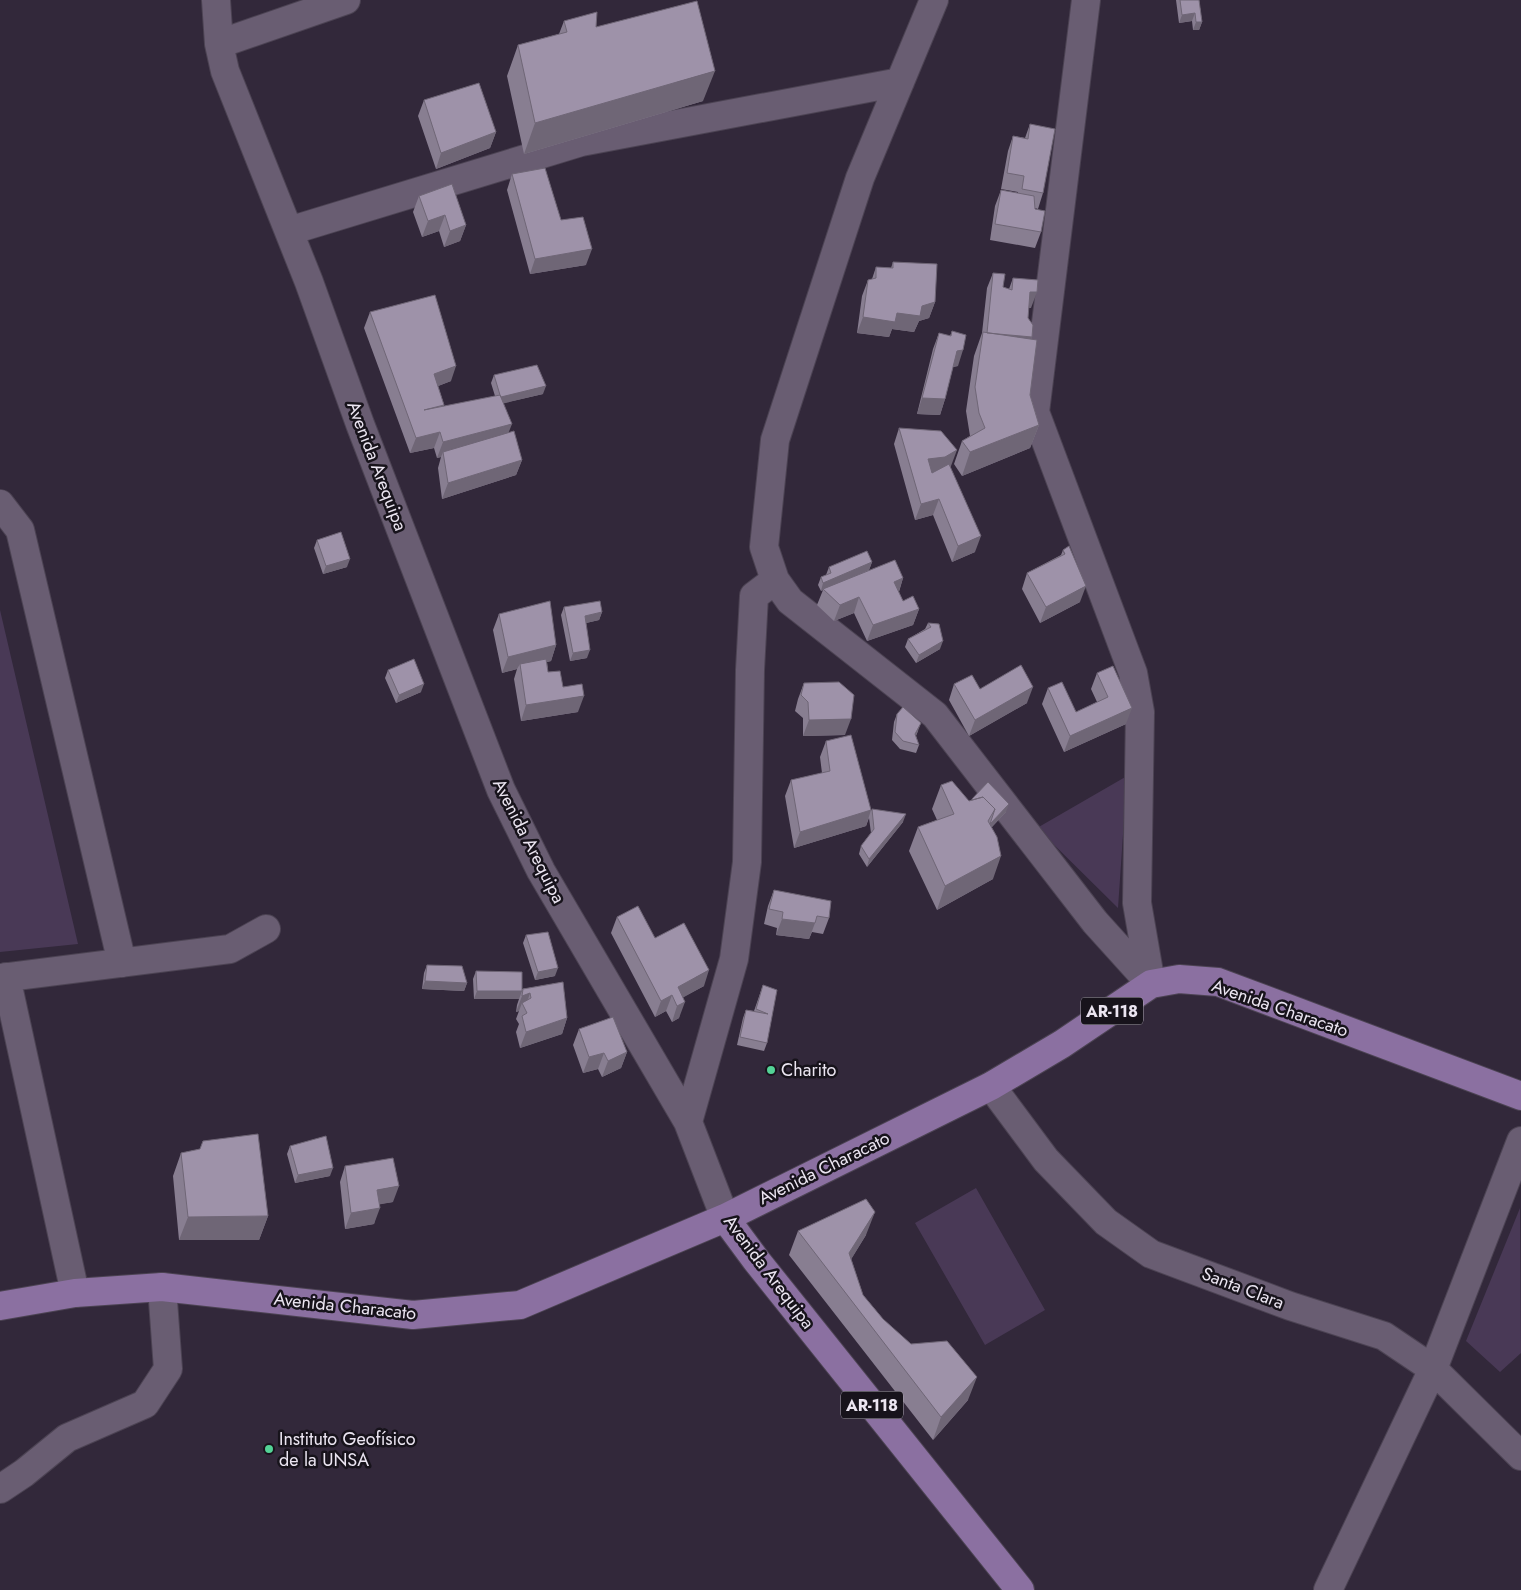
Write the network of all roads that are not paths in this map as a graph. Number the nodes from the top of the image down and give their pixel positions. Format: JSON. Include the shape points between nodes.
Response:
{"nodes":[{"id":1,"x":216,"y":0,"type":"edge"},
{"id":2,"x":346,"y":0,"type":"edge"},
{"id":3,"x":934,"y":0,"type":"edge"},
{"id":4,"x":1086,"y":0,"type":"edge"},
{"id":5,"x":219,"y":44,"type":"junction"},
{"id":6,"x":900,"y":82,"type":"junction"},
{"id":7,"x":289,"y":231,"type":"junction"},
{"id":8,"x":0,"y":504,"type":"edge"},
{"id":9,"x":776,"y":580,"type":"junction"},
{"id":10,"x":266,"y":929,"type":"dead end"},
{"id":11,"x":122,"y":963,"type":"junction"},
{"id":12,"x":3,"y":978,"type":"edge"},
{"id":13,"x":1151,"y":984,"type":"junction"},
{"id":14,"x":991,"y":1086,"type":"junction"},
{"id":15,"x":1521,"y":1096,"type":"edge"},
{"id":16,"x":688,"y":1122,"type":"junction"},
{"id":17,"x":1521,"y":1141,"type":"edge"},
{"id":18,"x":725,"y":1218,"type":"junction"},
{"id":19,"x":162,"y":1287,"type":"junction"},
{"id":20,"x":74,"y":1293,"type":"junction"},
{"id":21,"x":0,"y":1306,"type":"edge"},
{"id":22,"x":1433,"y":1369,"type":"junction"},
{"id":23,"x":1521,"y":1456,"type":"edge"},
{"id":24,"x":0,"y":1489,"type":"edge"},
{"id":25,"x":1020,"y":1590,"type":"edge"},
{"id":26,"x":1328,"y":1590,"type":"edge"}],
"edges":[{"from":1,"to":5,"type":"street","name":"Avenida Arequipa"},
{"from":2,"to":5,"type":"street"},
{"from":3,"to":6,"type":"street"},
{"from":4,"to":13,"type":"street","via":[[1035,412],[1133,673],[1140,712],[1136,903]]},
{"from":5,"to":7,"type":"street","name":"Avenida Arequipa","via":[[225,71]]},
{"from":6,"to":7,"type":"street","via":[[581,142]]},
{"from":6,"to":9,"type":"street","via":[[860,178],[775,440],[764,547]]},
{"from":7,"to":16,"type":"street","name":"Avenida Arequipa","via":[[501,790],[541,871]]},
{"from":8,"to":11,"type":"street","via":[[20,530]]},
{"from":9,"to":13,"type":"street","via":[[790,601],[935,715],[1095,922]]},
{"from":9,"to":16,"type":"street","via":[[754,596],[748,862],[734,959]]},
{"from":10,"to":11,"type":"street","via":[[230,949]]},
{"from":11,"to":12,"type":"street"},
{"from":12,"to":20,"type":"street"},
{"from":13,"to":14,"type":"main road","name":"Avenida Characato","number":"AR-118","via":[[1062,1044]]},
{"from":13,"to":15,"type":"main road","name":"Avenida Characato","number":"AR-118","via":[[1178,979],[1218,982]]},
{"from":14,"to":18,"type":"main road","name":"Avenida Characato","number":"AR-118"},
{"from":14,"to":22,"type":"street","name":"Santa Clara","via":[[1046,1160],[1106,1222],[1151,1254],[1290,1306],[1384,1336]]},
{"from":16,"to":18,"type":"street","name":"Avenida Arequipa"},
{"from":17,"to":22,"type":"street"},
{"from":18,"to":19,"type":"main road","name":"Avenida Characato","number":"AR-118","via":[[520,1305],[413,1315]]},
{"from":18,"to":25,"type":"main road","name":"Avenida Arequipa","number":"AR-118"},
{"from":19,"to":20,"type":"main road","name":"Avenida Characato","number":"AR-118"},
{"from":19,"to":24,"type":"street","via":[[168,1369],[145,1404],[67,1438]]},
{"from":20,"to":21,"type":"main road","name":"Avenida Characato","number":"AR-118"},
{"from":22,"to":23,"type":"street","name":"Santa Clara"},
{"from":22,"to":26,"type":"street"}]}
